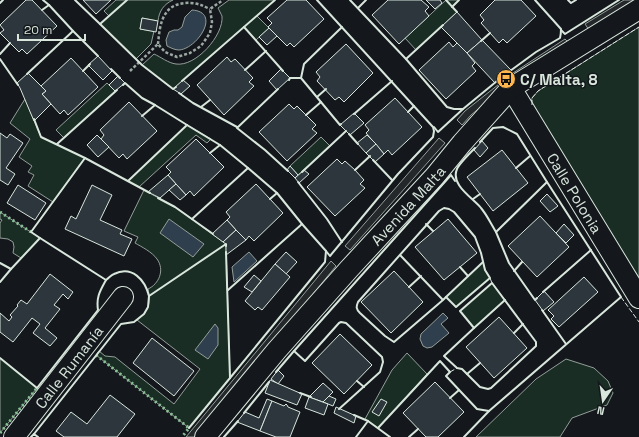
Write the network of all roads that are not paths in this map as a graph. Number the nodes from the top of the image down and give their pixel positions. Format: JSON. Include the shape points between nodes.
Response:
{"nodes":[{"id":1,"x":639,"y":8,"type":"edge"},
{"id":2,"x":511,"y":88,"type":"junction"},
{"id":3,"x":123,"y":297,"type":"dead end"},
{"id":4,"x":639,"y":298,"type":"edge"},
{"id":5,"x":14,"y":437,"type":"edge"},
{"id":6,"x":205,"y":437,"type":"edge"}],
"edges":[{"from":1,"to":2,"type":"street","name":"Avenida Malta"},
{"from":2,"to":4,"type":"street","name":"Calle Polonia"},
{"from":2,"to":6,"type":"street","name":"Avenida Malta","via":[[436,176],[277,350]]},
{"from":3,"to":5,"type":"street","name":"Calle Rumanía"}]}
